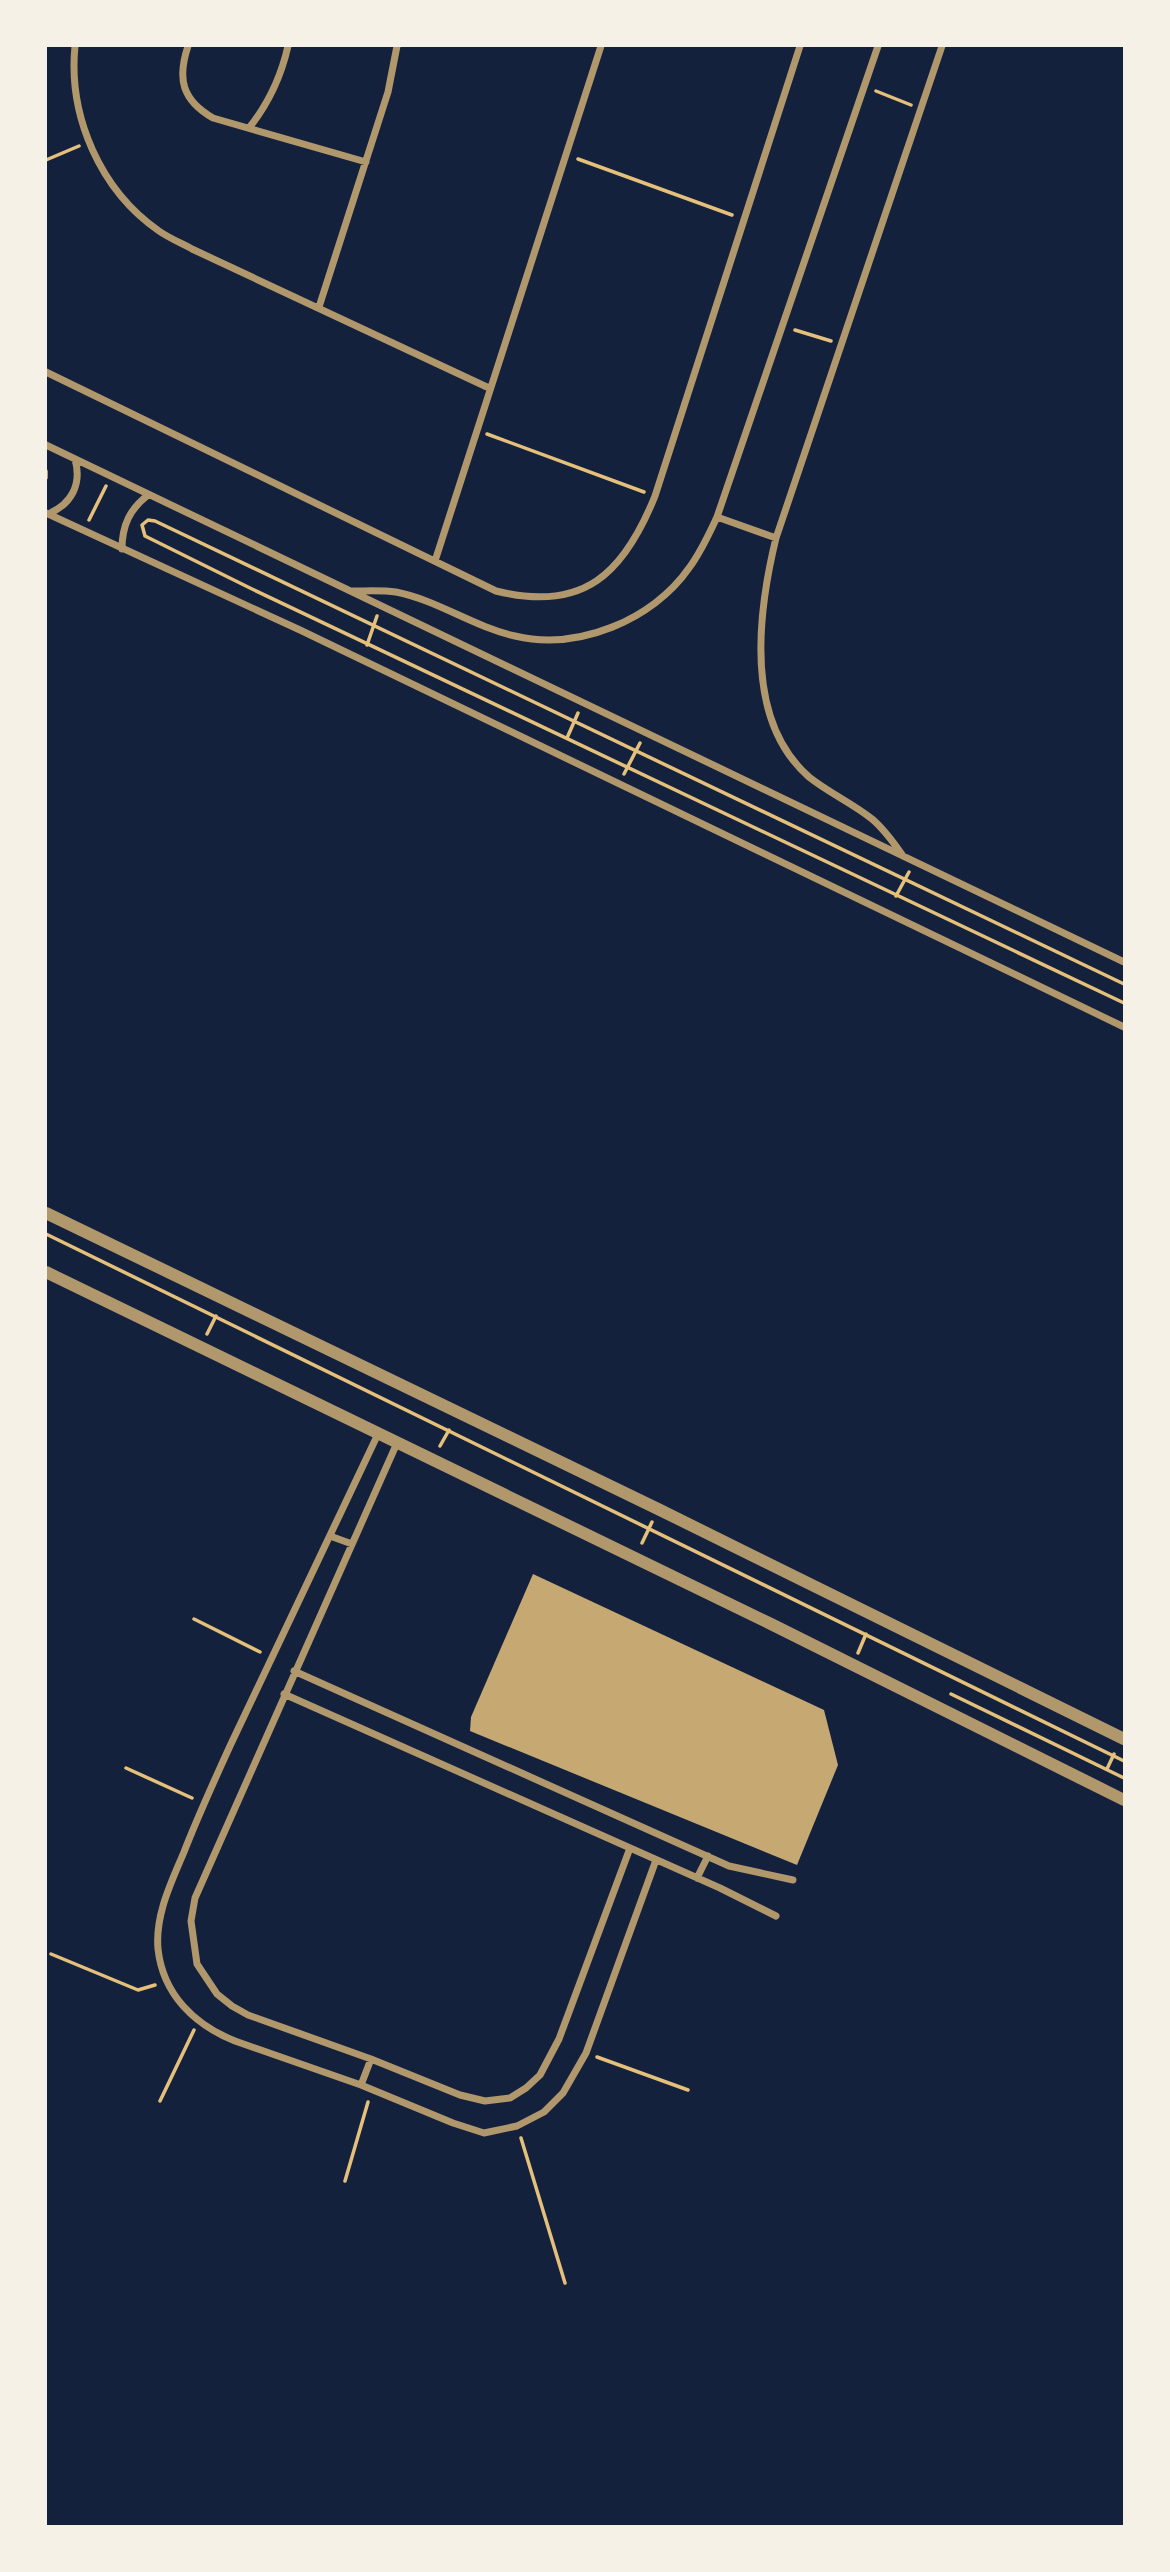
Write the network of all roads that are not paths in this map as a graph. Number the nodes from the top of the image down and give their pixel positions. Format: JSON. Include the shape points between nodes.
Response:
{"nodes":[{"id":1,"x":75,"y":46,"type":"edge"},
{"id":2,"x":188,"y":46,"type":"edge"},
{"id":3,"x":288,"y":46,"type":"edge"},
{"id":4,"x":397,"y":46,"type":"edge"},
{"id":5,"x":601,"y":46,"type":"edge"},
{"id":6,"x":800,"y":46,"type":"edge"},
{"id":7,"x":878,"y":46,"type":"edge"},
{"id":8,"x":942,"y":46,"type":"edge"},
{"id":9,"x":249,"y":128,"type":"junction"},
{"id":10,"x":366,"y":162,"type":"junction"},
{"id":11,"x":319,"y":307,"type":"junction"},
{"id":12,"x":46,"y":372,"type":"edge"},
{"id":13,"x":489,"y":388,"type":"junction"},
{"id":14,"x":46,"y":446,"type":"edge"},
{"id":15,"x":75,"y":459,"type":"junction"},
{"id":16,"x":148,"y":495,"type":"junction"},
{"id":17,"x":47,"y":513,"type":"edge"},
{"id":18,"x":717,"y":517,"type":"junction"},
{"id":19,"x":776,"y":538,"type":"junction"},
{"id":20,"x":122,"y":549,"type":"junction"},
{"id":21,"x":435,"y":561,"type":"junction"},
{"id":22,"x":348,"y":591,"type":"junction"},
{"id":23,"x":903,"y":857,"type":"junction"},
{"id":24,"x":1125,"y":962,"type":"edge"},
{"id":25,"x":1125,"y":1027,"type":"edge"},
{"id":26,"x":46,"y":1213,"type":"edge"},
{"id":27,"x":46,"y":1272,"type":"edge"},
{"id":28,"x":378,"y":1434,"type":"junction"},
{"id":29,"x":397,"y":1443,"type":"junction"},
{"id":30,"x":330,"y":1536,"type":"junction"},
{"id":31,"x":352,"y":1544,"type":"junction"},
{"id":32,"x":294,"y":1671,"type":"junction"},
{"id":33,"x":284,"y":1694,"type":"junction"},
{"id":34,"x":1123,"y":1738,"type":"edge"},
{"id":35,"x":1125,"y":1800,"type":"edge"},
{"id":36,"x":630,"y":1848,"type":"junction"},
{"id":37,"x":708,"y":1856,"type":"junction"},
{"id":38,"x":656,"y":1860,"type":"junction"},
{"id":39,"x":697,"y":1878,"type":"junction"},
{"id":40,"x":793,"y":1880,"type":"dead end"},
{"id":41,"x":776,"y":1916,"type":"dead end"},
{"id":42,"x":371,"y":2059,"type":"junction"},
{"id":43,"x":361,"y":2085,"type":"junction"}],
"edges":[{"from":1,"to":11,"type":"street","via":[[77,100],[88,142],[106,176],[130,206],[192,249]]},
{"from":2,"to":9,"type":"street","via":[[182,70],[190,99],[213,118]]},
{"from":3,"to":9,"type":"street","via":[[275,89]]},
{"from":4,"to":10,"type":"street"},
{"from":5,"to":13,"type":"street"},
{"from":6,"to":21,"type":"street","via":[[655,496],[627,552],[607,573],[582,589],[554,597],[525,598],[496,591]]},
{"from":7,"to":18,"type":"street"},
{"from":8,"to":19,"type":"street"},
{"from":9,"to":10,"type":"street"},
{"from":10,"to":11,"type":"street"},
{"from":11,"to":13,"type":"street"},
{"from":12,"to":21,"type":"street"},
{"from":13,"to":21,"type":"street"},
{"from":14,"to":15,"type":"street"},
{"from":15,"to":16,"type":"street"},
{"from":15,"to":17,"type":"street","via":[[76,488],[65,504]]},
{"from":16,"to":20,"type":"street","via":[[127,518]]},
{"from":16,"to":22,"type":"street"},
{"from":17,"to":20,"type":"street"},
{"from":18,"to":19,"type":"street"},
{"from":18,"to":22,"type":"street","via":[[693,562],[668,591],[629,618],[566,639],[515,636],[397,593]]},
{"from":19,"to":23,"type":"street","via":[[764,589],[761,637],[764,684],[775,730],[806,774],[873,820]]},
{"from":20,"to":25,"type":"street"},
{"from":22,"to":23,"type":"street"},
{"from":23,"to":24,"type":"street"},
{"from":26,"to":34,"type":"street"},
{"from":27,"to":28,"type":"street"},
{"from":28,"to":29,"type":"street"},
{"from":28,"to":30,"type":"street"},
{"from":29,"to":31,"type":"street"},
{"from":29,"to":35,"type":"street"},
{"from":30,"to":31,"type":"street"},
{"from":30,"to":43,"type":"street","via":[[204,1803],[159,1919],[158,1949],[174,1995],[198,2022],[216,2034]]},
{"from":31,"to":32,"type":"street"},
{"from":32,"to":33,"type":"street"},
{"from":32,"to":37,"type":"street"},
{"from":33,"to":36,"type":"street"},
{"from":33,"to":42,"type":"street","via":[[195,1898],[191,1921],[197,1964],[217,1994],[248,2015]]},
{"from":36,"to":38,"type":"street"},
{"from":36,"to":42,"type":"street","via":[[559,2039],[540,2075],[526,2088],[510,2098],[485,2101]]},
{"from":37,"to":39,"type":"street"},
{"from":37,"to":40,"type":"street","via":[[729,1866]]},
{"from":38,"to":39,"type":"street"},
{"from":38,"to":43,"type":"street","via":[[586,2053],[563,2093],[544,2112],[517,2126],[484,2133]]},
{"from":39,"to":41,"type":"street"},
{"from":42,"to":43,"type":"street"}]}
